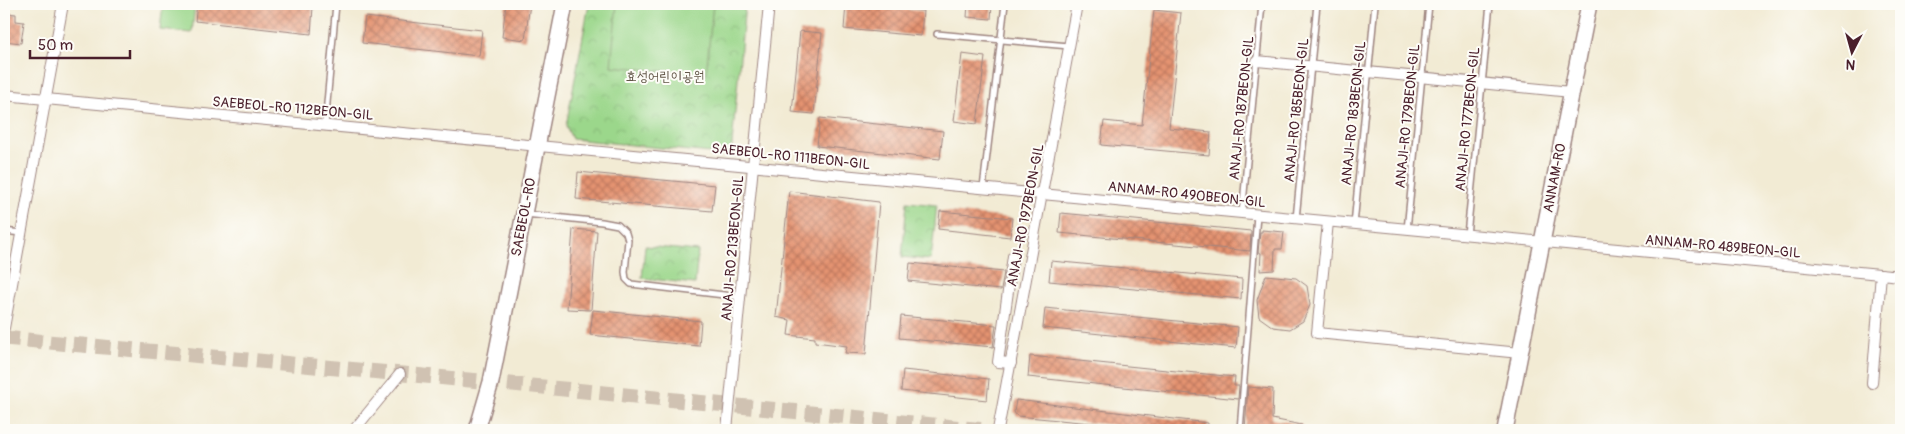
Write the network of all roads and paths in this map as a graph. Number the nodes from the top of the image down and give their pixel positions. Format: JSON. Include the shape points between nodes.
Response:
{"nodes":[{"id":1,"x":63,"y":4,"type":"edge"},
{"id":2,"x":336,"y":4,"type":"edge"},
{"id":3,"x":565,"y":4,"type":"edge"},
{"id":4,"x":769,"y":4,"type":"edge"},
{"id":5,"x":1005,"y":4,"type":"edge"},
{"id":6,"x":1077,"y":4,"type":"edge"},
{"id":7,"x":1262,"y":4,"type":"edge"},
{"id":8,"x":1317,"y":4,"type":"edge"},
{"id":9,"x":1375,"y":4,"type":"edge"},
{"id":10,"x":1429,"y":4,"type":"edge"},
{"id":11,"x":1490,"y":4,"type":"edge"},
{"id":12,"x":1589,"y":4,"type":"edge"},
{"id":13,"x":937,"y":34,"type":"dead end"},
{"id":14,"x":1000,"y":39,"type":"junction"},
{"id":15,"x":1069,"y":46,"type":"junction"},
{"id":16,"x":1257,"y":61,"type":"junction"},
{"id":17,"x":1311,"y":66,"type":"junction"},
{"id":18,"x":1369,"y":72,"type":"junction"},
{"id":19,"x":1422,"y":77,"type":"junction"},
{"id":20,"x":1482,"y":83,"type":"junction"},
{"id":21,"x":1571,"y":92,"type":"junction"},
{"id":22,"x":4,"y":95,"type":"edge"},
{"id":23,"x":46,"y":99,"type":"junction"},
{"id":24,"x":325,"y":125,"type":"junction"},
{"id":25,"x":537,"y":145,"type":"junction"},
{"id":26,"x":753,"y":166,"type":"junction"},
{"id":27,"x":982,"y":188,"type":"junction"},
{"id":28,"x":1043,"y":194,"type":"junction"},
{"id":29,"x":524,"y":214,"type":"junction"},
{"id":30,"x":1242,"y":214,"type":"junction"},
{"id":31,"x":1257,"y":215,"type":"junction"},
{"id":32,"x":1296,"y":219,"type":"junction"},
{"id":33,"x":1328,"y":222,"type":"junction"},
{"id":34,"x":1354,"y":225,"type":"junction"},
{"id":35,"x":1407,"y":230,"type":"junction"},
{"id":36,"x":4,"y":231,"type":"edge"},
{"id":37,"x":21,"y":232,"type":"junction"},
{"id":38,"x":1467,"y":236,"type":"junction"},
{"id":39,"x":1542,"y":243,"type":"junction"},
{"id":40,"x":1013,"y":256,"type":"dead end"},
{"id":41,"x":1881,"y":274,"type":"junction"},
{"id":42,"x":1901,"y":276,"type":"edge"},
{"id":43,"x":8,"y":283,"type":"edge"},
{"id":44,"x":741,"y":297,"type":"junction"},
{"id":45,"x":4,"y":328,"type":"edge"},
{"id":46,"x":1520,"y":353,"type":"junction"},
{"id":47,"x":1011,"y":363,"type":"junction"},
{"id":48,"x":400,"y":374,"type":"dead end"},
{"id":49,"x":1872,"y":384,"type":"dead end"},
{"id":50,"x":354,"y":430,"type":"edge"},
{"id":51,"x":478,"y":430,"type":"edge"},
{"id":52,"x":727,"y":430,"type":"edge"},
{"id":53,"x":998,"y":430,"type":"edge"},
{"id":54,"x":1240,"y":430,"type":"edge"},
{"id":55,"x":1505,"y":430,"type":"edge"}],
"edges":[{"from":1,"to":23,"type":"street"},
{"from":2,"to":24,"type":"lane"},
{"from":3,"to":25,"type":"main road","name":"SAEBEOL-RO"},
{"from":4,"to":26,"type":"street","name":"ANAJI-RO 213BEON-GIL"},
{"from":5,"to":14,"type":"lane"},
{"from":6,"to":15,"type":"street","name":"ANAJI-RO 197BEON-GIL"},
{"from":7,"to":16,"type":"lane","name":"ANAJI-RO 187BEON-GIL"},
{"from":8,"to":17,"type":"lane","name":"ANAJI-RO 185BEON-GIL"},
{"from":9,"to":18,"type":"lane","name":"ANAJI-RO 183BEON-GIL"},
{"from":10,"to":19,"type":"lane","name":"ANAJI-RO 179BEON-GIL"},
{"from":11,"to":20,"type":"lane","name":"ANAJI-RO 177BEON-GIL"},
{"from":12,"to":21,"type":"main road","name":"ANNAM-RO"},
{"from":13,"to":14,"type":"lane"},
{"from":14,"to":15,"type":"lane"},
{"from":14,"to":27,"type":"lane"},
{"from":15,"to":28,"type":"street","name":"ANAJI-RO 197BEON-GIL"},
{"from":16,"to":17,"type":"street"},
{"from":16,"to":30,"type":"lane","name":"ANAJI-RO 187BEON-GIL"},
{"from":17,"to":18,"type":"street"},
{"from":17,"to":32,"type":"lane","name":"ANAJI-RO 185BEON-GIL"},
{"from":18,"to":19,"type":"street"},
{"from":18,"to":34,"type":"lane","name":"ANAJI-RO 183BEON-GIL"},
{"from":19,"to":20,"type":"street"},
{"from":19,"to":35,"type":"lane","name":"ANAJI-RO 179BEON-GIL"},
{"from":20,"to":21,"type":"street"},
{"from":20,"to":38,"type":"lane","name":"ANAJI-RO 177BEON-GIL"},
{"from":21,"to":39,"type":"main road","name":"ANNAM-RO"},
{"from":22,"to":23,"type":"street","name":"SAEBEOL-RO 112BEON-GIL"},
{"from":23,"to":24,"type":"street","name":"SAEBEOL-RO 112BEON-GIL"},
{"from":23,"to":37,"type":"street"},
{"from":24,"to":25,"type":"street","name":"SAEBEOL-RO 112BEON-GIL"},
{"from":25,"to":26,"type":"street","name":"SAEBEOL-RO 111BEON-GIL"},
{"from":25,"to":29,"type":"main road","name":"SAEBEOL-RO"},
{"from":26,"to":27,"type":"street","name":"SAEBEOL-RO 111BEON-GIL"},
{"from":26,"to":44,"type":"street","name":"ANAJI-RO 213BEON-GIL"},
{"from":27,"to":28,"type":"street","name":"SAEBEOL-RO 111BEON-GIL"},
{"from":28,"to":30,"type":"street","name":"ANNAM-RO 490BEON-GIL"},
{"from":28,"to":47,"type":"street","name":"ANAJI-RO 197BEON-GIL"},
{"from":29,"to":44,"type":"lane","via":[[618,225],[628,240],[625,272],[631,284]]},
{"from":29,"to":51,"type":"main road","name":"SAEBEOL-RO","via":[[491,382]]},
{"from":30,"to":31,"type":"street","name":"ANNAM-RO 490BEON-GIL"},
{"from":31,"to":32,"type":"street","name":"ANNAM-RO 490BEON-GIL"},
{"from":31,"to":54,"type":"lane"},
{"from":32,"to":33,"type":"street","name":"ANNAM-RO 490BEON-GIL"},
{"from":33,"to":34,"type":"street","name":"ANNAM-RO 490BEON-GIL"},
{"from":33,"to":46,"type":"street","via":[[1317,333]]},
{"from":34,"to":35,"type":"street","name":"ANNAM-RO 490BEON-GIL"},
{"from":35,"to":38,"type":"street","name":"ANNAM-RO 490BEON-GIL"},
{"from":36,"to":37,"type":"lane"},
{"from":37,"to":43,"type":"street"},
{"from":38,"to":39,"type":"street","name":"ANNAM-RO 490BEON-GIL"},
{"from":39,"to":41,"type":"street","name":"ANNAM-RO 489BEON-GIL"},
{"from":39,"to":46,"type":"main road","name":"ANNAM-RO"},
{"from":40,"to":47,"type":"street","via":[[998,362]]},
{"from":41,"to":42,"type":"street","name":"ANNAM-RO 489BEON-GIL"},
{"from":41,"to":49,"type":"street"},
{"from":43,"to":45,"type":"street"},
{"from":44,"to":52,"type":"street","name":"ANAJI-RO 213BEON-GIL"},
{"from":46,"to":55,"type":"main road","name":"ANNAM-RO"},
{"from":47,"to":53,"type":"street","name":"ANAJI-RO 197BEON-GIL"},
{"from":48,"to":50,"type":"street"}]}
